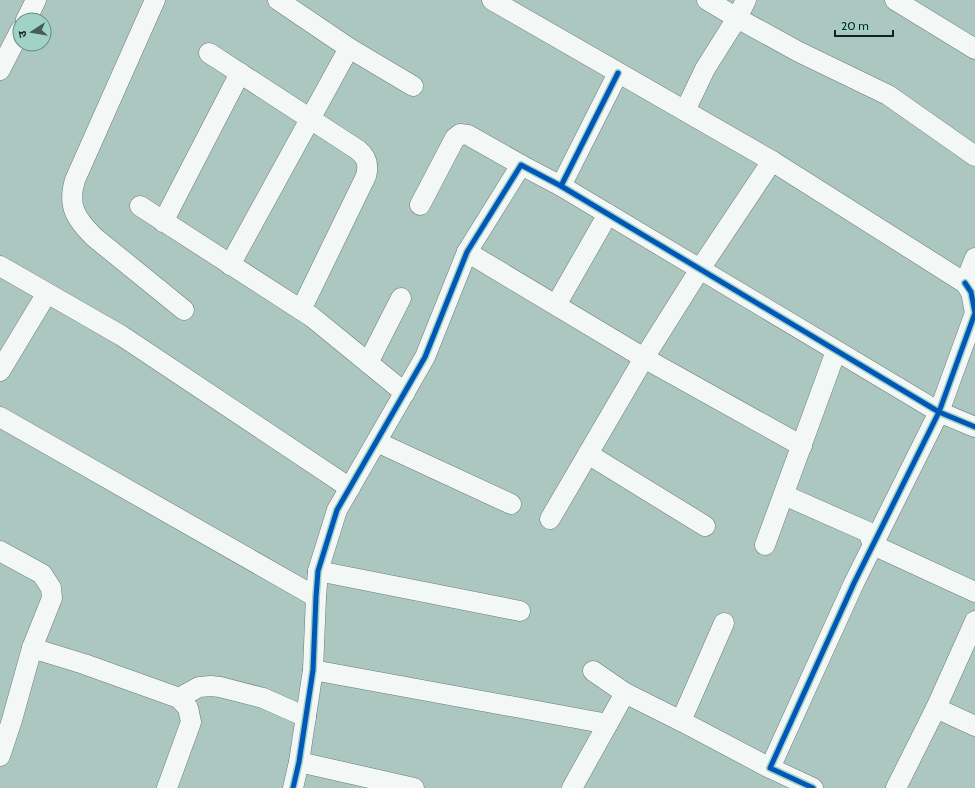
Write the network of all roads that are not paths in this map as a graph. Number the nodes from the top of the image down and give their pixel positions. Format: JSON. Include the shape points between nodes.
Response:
{"nodes":[{"id":1,"x":36,"y":0,"type":"edge"},
{"id":2,"x":155,"y":0,"type":"edge"},
{"id":3,"x":278,"y":0,"type":"edge"},
{"id":4,"x":492,"y":0,"type":"edge"},
{"id":5,"x":707,"y":0,"type":"edge"},
{"id":6,"x":746,"y":0,"type":"edge"},
{"id":7,"x":895,"y":0,"type":"edge"},
{"id":8,"x":30,"y":12,"type":"edge"},
{"id":9,"x":737,"y":18,"type":"junction"},
{"id":10,"x":12,"y":47,"type":"edge"},
{"id":11,"x":349,"y":48,"type":"junction"},
{"id":12,"x":975,"y":49,"type":"edge"},
{"id":13,"x":209,"y":53,"type":"dead end"},
{"id":14,"x":0,"y":70,"type":"edge"},
{"id":15,"x":240,"y":73,"type":"junction"},
{"id":16,"x":618,"y":73,"type":"junction"},
{"id":17,"x":414,"y":86,"type":"dead end"},
{"id":18,"x":684,"y":111,"type":"junction"},
{"id":19,"x":311,"y":119,"type":"junction"},
{"id":20,"x":975,"y":156,"type":"edge"},
{"id":21,"x":772,"y":161,"type":"junction"},
{"id":22,"x":521,"y":165,"type":"junction"},
{"id":23,"x":561,"y":186,"type":"junction"},
{"id":24,"x":420,"y":205,"type":"dead end"},
{"id":25,"x":140,"y":206,"type":"dead end"},
{"id":26,"x":608,"y":214,"type":"junction"},
{"id":27,"x":163,"y":222,"type":"junction"},
{"id":28,"x":467,"y":252,"type":"junction"},
{"id":29,"x":975,"y":258,"type":"edge"},
{"id":30,"x":230,"y":265,"type":"junction"},
{"id":31,"x":0,"y":266,"type":"edge"},
{"id":32,"x":700,"y":269,"type":"junction"},
{"id":33,"x":965,"y":283,"type":"junction"},
{"id":34,"x":47,"y":293,"type":"junction"},
{"id":35,"x":401,"y":298,"type":"dead end"},
{"id":36,"x":556,"y":305,"type":"junction"},
{"id":37,"x":184,"y":310,"type":"dead end"},
{"id":38,"x":301,"y":310,"type":"junction"},
{"id":39,"x":836,"y":351,"type":"junction"},
{"id":40,"x":644,"y":358,"type":"junction"},
{"id":41,"x":368,"y":363,"type":"junction"},
{"id":42,"x":0,"y":371,"type":"edge"},
{"id":43,"x":405,"y":393,"type":"junction"},
{"id":44,"x":939,"y":412,"type":"junction"},
{"id":45,"x":0,"y":417,"type":"edge"},
{"id":46,"x":975,"y":427,"type":"edge"},
{"id":47,"x":376,"y":442,"type":"junction"},
{"id":48,"x":802,"y":446,"type":"junction"},
{"id":49,"x":588,"y":454,"type":"junction"},
{"id":50,"x":350,"y":488,"type":"junction"},
{"id":51,"x":784,"y":495,"type":"junction"},
{"id":52,"x":511,"y":504,"type":"dead end"},
{"id":53,"x":550,"y":519,"type":"dead end"},
{"id":54,"x":705,"y":526,"type":"dead end"},
{"id":55,"x":765,"y":545,"type":"dead end"},
{"id":56,"x":873,"y":545,"type":"junction"},
{"id":57,"x":0,"y":551,"type":"edge"},
{"id":58,"x":318,"y":571,"type":"junction"},
{"id":59,"x":975,"y":592,"type":"edge"},
{"id":60,"x":316,"y":598,"type":"junction"},
{"id":61,"x":520,"y":611,"type":"dead end"},
{"id":62,"x":975,"y":621,"type":"edge"},
{"id":63,"x":724,"y":623,"type":"dead end"},
{"id":64,"x":32,"y":648,"type":"junction"},
{"id":65,"x":313,"y":670,"type":"junction"},
{"id":66,"x":593,"y":671,"type":"dead end"},
{"id":67,"x":625,"y":693,"type":"junction"},
{"id":68,"x":179,"y":698,"type":"junction"},
{"id":69,"x":936,"y":708,"type":"junction"},
{"id":70,"x":306,"y":717,"type":"junction"},
{"id":71,"x":681,"y":721,"type":"junction"},
{"id":72,"x":608,"y":724,"type":"junction"},
{"id":73,"x":975,"y":726,"type":"edge"},
{"id":74,"x":0,"y":756,"type":"edge"},
{"id":75,"x":299,"y":762,"type":"junction"},
{"id":76,"x":770,"y":768,"type":"junction"},
{"id":77,"x":167,"y":788,"type":"edge"},
{"id":78,"x":293,"y":788,"type":"edge"},
{"id":79,"x":414,"y":788,"type":"edge"},
{"id":80,"x":572,"y":788,"type":"edge"},
{"id":81,"x":813,"y":788,"type":"edge"},
{"id":82,"x":896,"y":788,"type":"edge"}],
"edges":[{"from":1,"to":8,"type":"street"},
{"from":2,"to":37,"type":"street","via":[[75,180],[72,196],[76,215],[83,226]]},
{"from":3,"to":11,"type":"street"},
{"from":4,"to":16,"type":"street"},
{"from":5,"to":9,"type":"street"},
{"from":6,"to":9,"type":"street"},
{"from":7,"to":12,"type":"street"},
{"from":9,"to":18,"type":"street","via":[[705,69]]},
{"from":9,"to":20,"type":"street","via":[[799,52],[888,95]]},
{"from":10,"to":14,"type":"street"},
{"from":11,"to":17,"type":"street"},
{"from":11,"to":19,"type":"street"},
{"from":13,"to":15,"type":"street"},
{"from":15,"to":19,"type":"street"},
{"from":15,"to":27,"type":"street"},
{"from":16,"to":18,"type":"street"},
{"from":16,"to":23,"type":"street"},
{"from":18,"to":21,"type":"street"},
{"from":19,"to":30,"type":"street"},
{"from":19,"to":38,"type":"street","via":[[362,153],[368,170]]},
{"from":21,"to":32,"type":"street"},
{"from":21,"to":33,"type":"street"},
{"from":22,"to":23,"type":"street"},
{"from":22,"to":24,"type":"street","via":[[468,135],[460,134],[455,138]]},
{"from":22,"to":28,"type":"street"},
{"from":23,"to":26,"type":"street"},
{"from":25,"to":27,"type":"street"},
{"from":26,"to":32,"type":"street"},
{"from":26,"to":36,"type":"street"},
{"from":27,"to":30,"type":"street"},
{"from":28,"to":36,"type":"street"},
{"from":28,"to":43,"type":"street","via":[[425,356]]},
{"from":29,"to":33,"type":"street"},
{"from":30,"to":38,"type":"street"},
{"from":31,"to":34,"type":"street"},
{"from":32,"to":39,"type":"street"},
{"from":32,"to":40,"type":"street"},
{"from":33,"to":44,"type":"street","via":[[971,292],[975,313]]},
{"from":34,"to":42,"type":"street"},
{"from":34,"to":50,"type":"street","via":[[122,336]]},
{"from":35,"to":41,"type":"street"},
{"from":36,"to":40,"type":"street"},
{"from":38,"to":41,"type":"street"},
{"from":39,"to":44,"type":"street"},
{"from":39,"to":48,"type":"street"},
{"from":40,"to":48,"type":"street"},
{"from":40,"to":49,"type":"street"},
{"from":41,"to":43,"type":"street"},
{"from":43,"to":47,"type":"street"},
{"from":44,"to":46,"type":"street"},
{"from":44,"to":56,"type":"street"},
{"from":45,"to":60,"type":"street"},
{"from":47,"to":50,"type":"street"},
{"from":47,"to":52,"type":"street"},
{"from":48,"to":51,"type":"street"},
{"from":49,"to":53,"type":"street"},
{"from":49,"to":54,"type":"street"},
{"from":50,"to":58,"type":"street","via":[[337,510]]},
{"from":51,"to":55,"type":"street"},
{"from":51,"to":56,"type":"street","via":[[868,532]]},
{"from":56,"to":59,"type":"street"},
{"from":56,"to":76,"type":"street"},
{"from":57,"to":64,"type":"street","via":[[42,574],[51,588],[52,598]]},
{"from":58,"to":60,"type":"street"},
{"from":58,"to":61,"type":"street"},
{"from":60,"to":65,"type":"street"},
{"from":62,"to":69,"type":"street"},
{"from":63,"to":71,"type":"street"},
{"from":64,"to":68,"type":"street"},
{"from":64,"to":74,"type":"street"},
{"from":65,"to":70,"type":"street"},
{"from":65,"to":72,"type":"street"},
{"from":66,"to":67,"type":"street"},
{"from":67,"to":71,"type":"street"},
{"from":67,"to":72,"type":"street"},
{"from":68,"to":70,"type":"street","via":[[199,687],[220,686],[263,698]]},
{"from":68,"to":77,"type":"street","via":[[188,708],[191,722]]},
{"from":69,"to":73,"type":"street"},
{"from":69,"to":82,"type":"street"},
{"from":70,"to":75,"type":"street"},
{"from":71,"to":76,"type":"street"},
{"from":72,"to":80,"type":"street"},
{"from":75,"to":78,"type":"street"},
{"from":75,"to":79,"type":"street"},
{"from":76,"to":81,"type":"street"}]}
